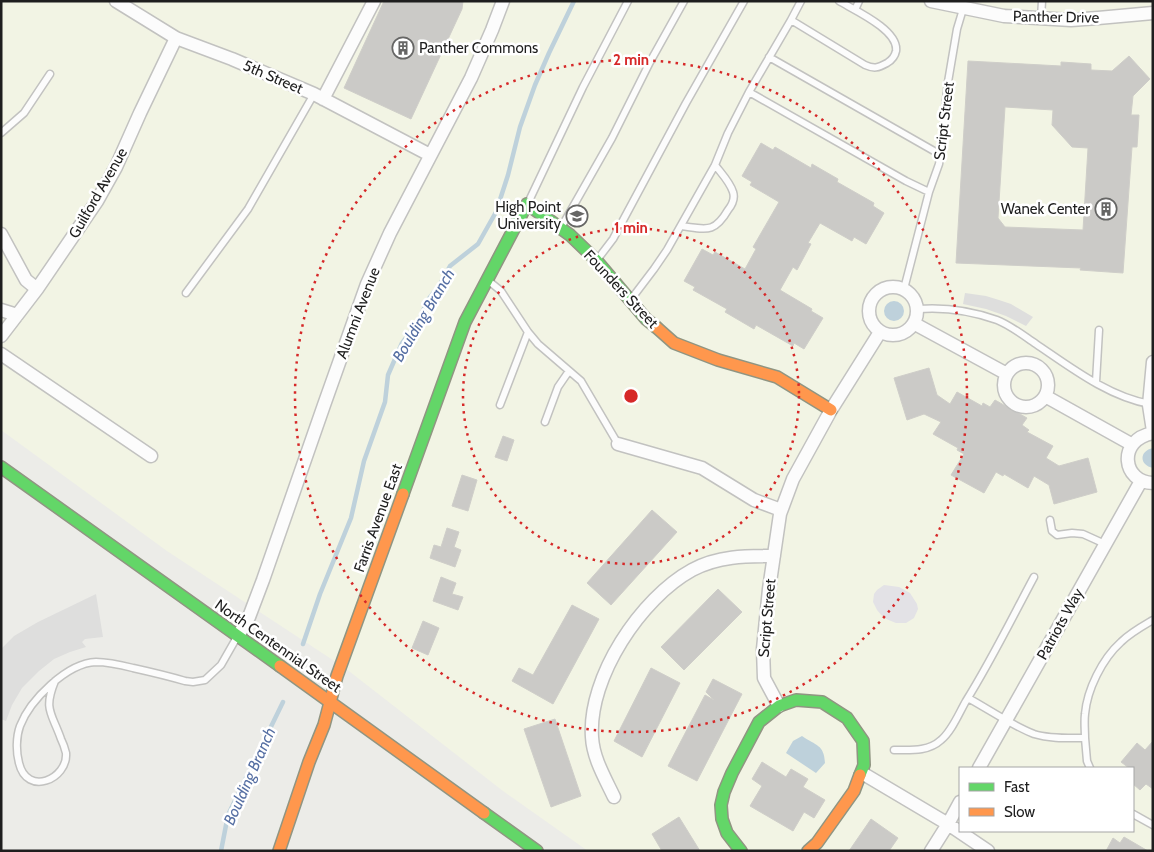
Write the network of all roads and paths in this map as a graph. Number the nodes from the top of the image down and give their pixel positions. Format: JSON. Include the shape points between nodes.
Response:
{"nodes":[{"id":1,"x":116,"y":1,"type":"edge"},
{"id":2,"x":374,"y":1,"type":"edge"},
{"id":3,"x":504,"y":1,"type":"edge"},
{"id":4,"x":628,"y":1,"type":"edge"},
{"id":5,"x":684,"y":1,"type":"edge"},
{"id":6,"x":744,"y":1,"type":"edge"},
{"id":7,"x":801,"y":1,"type":"edge"},
{"id":8,"x":839,"y":1,"type":"edge"},
{"id":9,"x":859,"y":1,"type":"edge"},
{"id":10,"x":931,"y":1,"type":"edge"},
{"id":11,"x":1042,"y":1,"type":"edge"},
{"id":12,"x":963,"y":9,"type":"junction"},
{"id":13,"x":855,"y":10,"type":"junction"},
{"id":14,"x":1153,"y":13,"type":"edge"},
{"id":15,"x":1041,"y":18,"type":"junction"},
{"id":16,"x":791,"y":20,"type":"junction"},
{"id":17,"x":176,"y":38,"type":"junction"},
{"id":18,"x":769,"y":58,"type":"junction"},
{"id":19,"x":50,"y":74,"type":"dead end"},
{"id":20,"x":749,"y":92,"type":"junction"},
{"id":21,"x":318,"y":96,"type":"junction"},
{"id":22,"x":1,"y":133,"type":"edge"},
{"id":23,"x":430,"y":155,"type":"junction"},
{"id":24,"x":941,"y":155,"type":"junction"},
{"id":25,"x":715,"y":165,"type":"junction"},
{"id":26,"x":928,"y":192,"type":"junction"},
{"id":27,"x":527,"y":204,"type":"junction"},
{"id":28,"x":681,"y":226,"type":"junction"},
{"id":29,"x":560,"y":228,"type":"junction"},
{"id":30,"x":1,"y":234,"type":"edge"},
{"id":31,"x":596,"y":260,"type":"junction"},
{"id":32,"x":487,"y":279,"type":"junction"},
{"id":33,"x":37,"y":289,"type":"junction"},
{"id":34,"x":904,"y":289,"type":"junction"},
{"id":35,"x":186,"y":293,"type":"dead end"},
{"id":36,"x":630,"y":301,"type":"junction"},
{"id":37,"x":918,"y":309,"type":"junction"},
{"id":38,"x":1,"y":310,"type":"edge"},
{"id":39,"x":17,"y":315,"type":"junction"},
{"id":40,"x":915,"y":324,"type":"junction"},
{"id":41,"x":1099,"y":330,"type":"dead end"},
{"id":42,"x":528,"y":332,"type":"junction"},
{"id":43,"x":880,"y":332,"type":"junction"},
{"id":44,"x":1,"y":336,"type":"edge"},
{"id":45,"x":1,"y":354,"type":"edge"},
{"id":46,"x":1153,"y":362,"type":"edge"},
{"id":47,"x":569,"y":371,"type":"junction"},
{"id":48,"x":1007,"y":374,"type":"junction"},
{"id":49,"x":1096,"y":382,"type":"junction"},
{"id":50,"x":1045,"y":396,"type":"junction"},
{"id":51,"x":500,"y":404,"type":"dead end"},
{"id":52,"x":1151,"y":404,"type":"edge"},
{"id":53,"x":831,"y":410,"type":"junction"},
{"id":54,"x":545,"y":422,"type":"dead end"},
{"id":55,"x":1153,"y":432,"type":"edge"},
{"id":56,"x":618,"y":444,"type":"joint"},
{"id":57,"x":1132,"y":444,"type":"junction"},
{"id":58,"x":151,"y":456,"type":"dead end"},
{"id":59,"x":1,"y":467,"type":"edge"},
{"id":60,"x":1147,"y":482,"type":"edge"},
{"id":61,"x":781,"y":510,"type":"junction"},
{"id":62,"x":1050,"y":520,"type":"dead end"},
{"id":63,"x":1105,"y":544,"type":"junction"},
{"id":64,"x":774,"y":556,"type":"junction"},
{"id":65,"x":1034,"y":577,"type":"dead end"},
{"id":66,"x":1153,"y":620,"type":"edge"},
{"id":67,"x":238,"y":636,"type":"junction"},
{"id":68,"x":55,"y":681,"type":"junction"},
{"id":69,"x":968,"y":698,"type":"junction"},
{"id":70,"x":331,"y":702,"type":"junction"},
{"id":71,"x":779,"y":706,"type":"junction"},
{"id":72,"x":1006,"y":720,"type":"junction"},
{"id":73,"x":1085,"y":738,"type":"junction"},
{"id":74,"x":894,"y":750,"type":"dead end"},
{"id":75,"x":980,"y":767,"type":"edge"},
{"id":76,"x":1090,"y":767,"type":"edge"},
{"id":77,"x":862,"y":773,"type":"junction"},
{"id":78,"x":614,"y":797,"type":"dead end"},
{"id":79,"x":959,"y":804,"type":"edge"},
{"id":80,"x":1134,"y":815,"type":"edge"},
{"id":81,"x":948,"y":824,"type":"junction"},
{"id":82,"x":1153,"y":825,"type":"edge"},
{"id":83,"x":959,"y":831,"type":"edge"},
{"id":84,"x":960,"y":832,"type":"edge"},
{"id":85,"x":279,"y":851,"type":"edge"},
{"id":86,"x":538,"y":851,"type":"edge"},
{"id":87,"x":741,"y":851,"type":"edge"},
{"id":88,"x":808,"y":851,"type":"edge"},
{"id":89,"x":931,"y":851,"type":"edge"},
{"id":90,"x":988,"y":851,"type":"edge"}],
"edges":[{"from":1,"to":17,"type":"street","name":"5th Street"},
{"from":2,"to":21,"type":"street"},
{"from":3,"to":23,"type":"street","name":"Alumni Avenue","via":[[471,78]]},
{"from":4,"to":27,"type":"lane"},
{"from":5,"to":29,"type":"lane"},
{"from":6,"to":31,"type":"lane","via":[[613,239]]},
{"from":7,"to":16,"type":"lane"},
{"from":8,"to":13,"type":"lane"},
{"from":9,"to":13,"type":"lane"},
{"from":10,"to":12,"type":"street","name":"Panther Drive"},
{"from":11,"to":15,"type":"lane"},
{"from":12,"to":15,"type":"street","name":"Panther Drive"},
{"from":12,"to":24,"type":"lane","name":"Script Street","via":[[948,82]]},
{"from":13,"to":16,"type":"lane","via":[[891,35],[896,44],[896,53],[891,61],[873,68],[865,65]]},
{"from":14,"to":15,"type":"street","name":"Panther Drive","via":[[1072,20]]},
{"from":16,"to":18,"type":"lane"},
{"from":17,"to":21,"type":"street","name":"5th Street"},
{"from":17,"to":33,"type":"street","name":"Guilford Avenue","via":[[116,167],[97,201]]},
{"from":18,"to":20,"type":"lane"},
{"from":18,"to":24,"type":"lane"},
{"from":19,"to":22,"type":"lane","via":[[24,113]]},
{"from":20,"to":25,"type":"lane"},
{"from":20,"to":26,"type":"lane"},
{"from":21,"to":23,"type":"street","name":"5th Street"},
{"from":21,"to":35,"type":"lane","via":[[248,208]]},
{"from":23,"to":67,"type":"street","name":"Alumni Avenue","via":[[367,284],[263,580]]},
{"from":24,"to":26,"type":"lane","name":"Script Street"},
{"from":25,"to":28,"type":"lane"},
{"from":25,"to":28,"type":"lane","via":[[733,190],[731,207],[715,227]]},
{"from":26,"to":34,"type":"lane","name":"Script Street"},
{"from":27,"to":29,"type":"street","name":"Founders Street"},
{"from":27,"to":32,"type":"street","name":"Farris Avenue East"},
{"from":28,"to":36,"type":"lane"},
{"from":29,"to":31,"type":"street","name":"Founders Street"},
{"from":30,"to":33,"type":"street","via":[[26,280]]},
{"from":31,"to":36,"type":"street","name":"Founders Street"},
{"from":32,"to":42,"type":"lane","via":[[502,292]]},
{"from":32,"to":70,"type":"street","name":"Farris Avenue East","via":[[465,322],[337,676]]},
{"from":33,"to":39,"type":"street","name":"Guilford Avenue"},
{"from":34,"to":37,"type":"street","via":[[916,300]]},
{"from":34,"to":43,"type":"street","via":[[887,288],[873,297],[870,320]]},
{"from":36,"to":53,"type":"street","name":"Founders Street","via":[[674,343],[777,377]]},
{"from":37,"to":40,"type":"street"},
{"from":37,"to":49,"type":"lane","via":[[935,307],[969,312],[998,321]]},
{"from":38,"to":39,"type":"street"},
{"from":39,"to":44,"type":"street","name":"Guilford Avenue"},
{"from":40,"to":43,"type":"street","via":[[910,330],[895,336]]},
{"from":40,"to":48,"type":"street"},
{"from":41,"to":49,"type":"lane"},
{"from":42,"to":47,"type":"lane"},
{"from":42,"to":51,"type":"lane"},
{"from":43,"to":53,"type":"street","name":"Script Street"},
{"from":45,"to":58,"type":"street"},
{"from":46,"to":52,"type":"street"},
{"from":47,"to":54,"type":"lane","via":[[558,387]]},
{"from":47,"to":56,"type":"lane","via":[[581,381]]},
{"from":48,"to":50,"type":"street","via":[[1004,389],[1015,404],[1038,404]]},
{"from":48,"to":50,"type":"street","via":[[1023,363],[1038,366],[1048,381]]},
{"from":49,"to":52,"type":"lane","via":[[1129,400]]},
{"from":50,"to":57,"type":"street"},
{"from":52,"to":55,"type":"street"},
{"from":53,"to":61,"type":"street","name":"Script Street","via":[[793,479]]},
{"from":55,"to":57,"type":"street","via":[[1137,438]]},
{"from":56,"to":61,"type":"street","via":[[702,468],[754,500]]},
{"from":57,"to":60,"type":"street","name":"Patriots Way","via":[[1128,452],[1130,469],[1134,476]]},
{"from":59,"to":67,"type":"street","name":"North Centennial Street"},
{"from":60,"to":63,"type":"street","name":"Patriots Way"},
{"from":61,"to":64,"type":"street","name":"Script Street"},
{"from":62,"to":63,"type":"lane","via":[[1052,531],[1058,535],[1082,534]]},
{"from":63,"to":72,"type":"street","name":"Patriots Way"},
{"from":64,"to":71,"type":"street","name":"Script Street","via":[[763,649],[764,678]]},
{"from":64,"to":78,"type":"street","via":[[723,558],[692,570],[665,589],[628,633],[602,680],[593,709],[592,737],[597,760]]},
{"from":65,"to":69,"type":"lane"},
{"from":66,"to":73,"type":"lane","via":[[1119,643],[1104,663],[1089,695],[1084,715]]},
{"from":67,"to":68,"type":"lane","via":[[221,665],[206,680],[185,681],[95,662],[78,666]]},
{"from":67,"to":70,"type":"street","name":"North Centennial Street"},
{"from":68,"to":68,"type":"lane","via":[[38,696],[19,727],[20,768],[36,782],[55,776],[65,760],[64,747],[48,703]]},
{"from":69,"to":72,"type":"lane"},
{"from":69,"to":74,"type":"lane","via":[[941,740],[916,750]]},
{"from":70,"to":85,"type":"street","name":"Farris Avenue East"},
{"from":70,"to":86,"type":"street","name":"North Centennial Street"},
{"from":71,"to":77,"type":"street","via":[[796,700],[822,702],[847,718],[863,741]]},
{"from":71,"to":87,"type":"street","via":[[759,722],[724,792],[721,805],[726,833]]},
{"from":72,"to":73,"type":"lane","via":[[1036,734]]},
{"from":72,"to":75,"type":"street","name":"Patriots Way"},
{"from":73,"to":76,"type":"lane"},
{"from":77,"to":81,"type":"street"},
{"from":77,"to":88,"type":"street","via":[[854,791]]},
{"from":79,"to":81,"type":"street"},
{"from":80,"to":82,"type":"lane"},
{"from":81,"to":83,"type":"street"},
{"from":81,"to":89,"type":"street"},
{"from":84,"to":90,"type":"street"}]}
